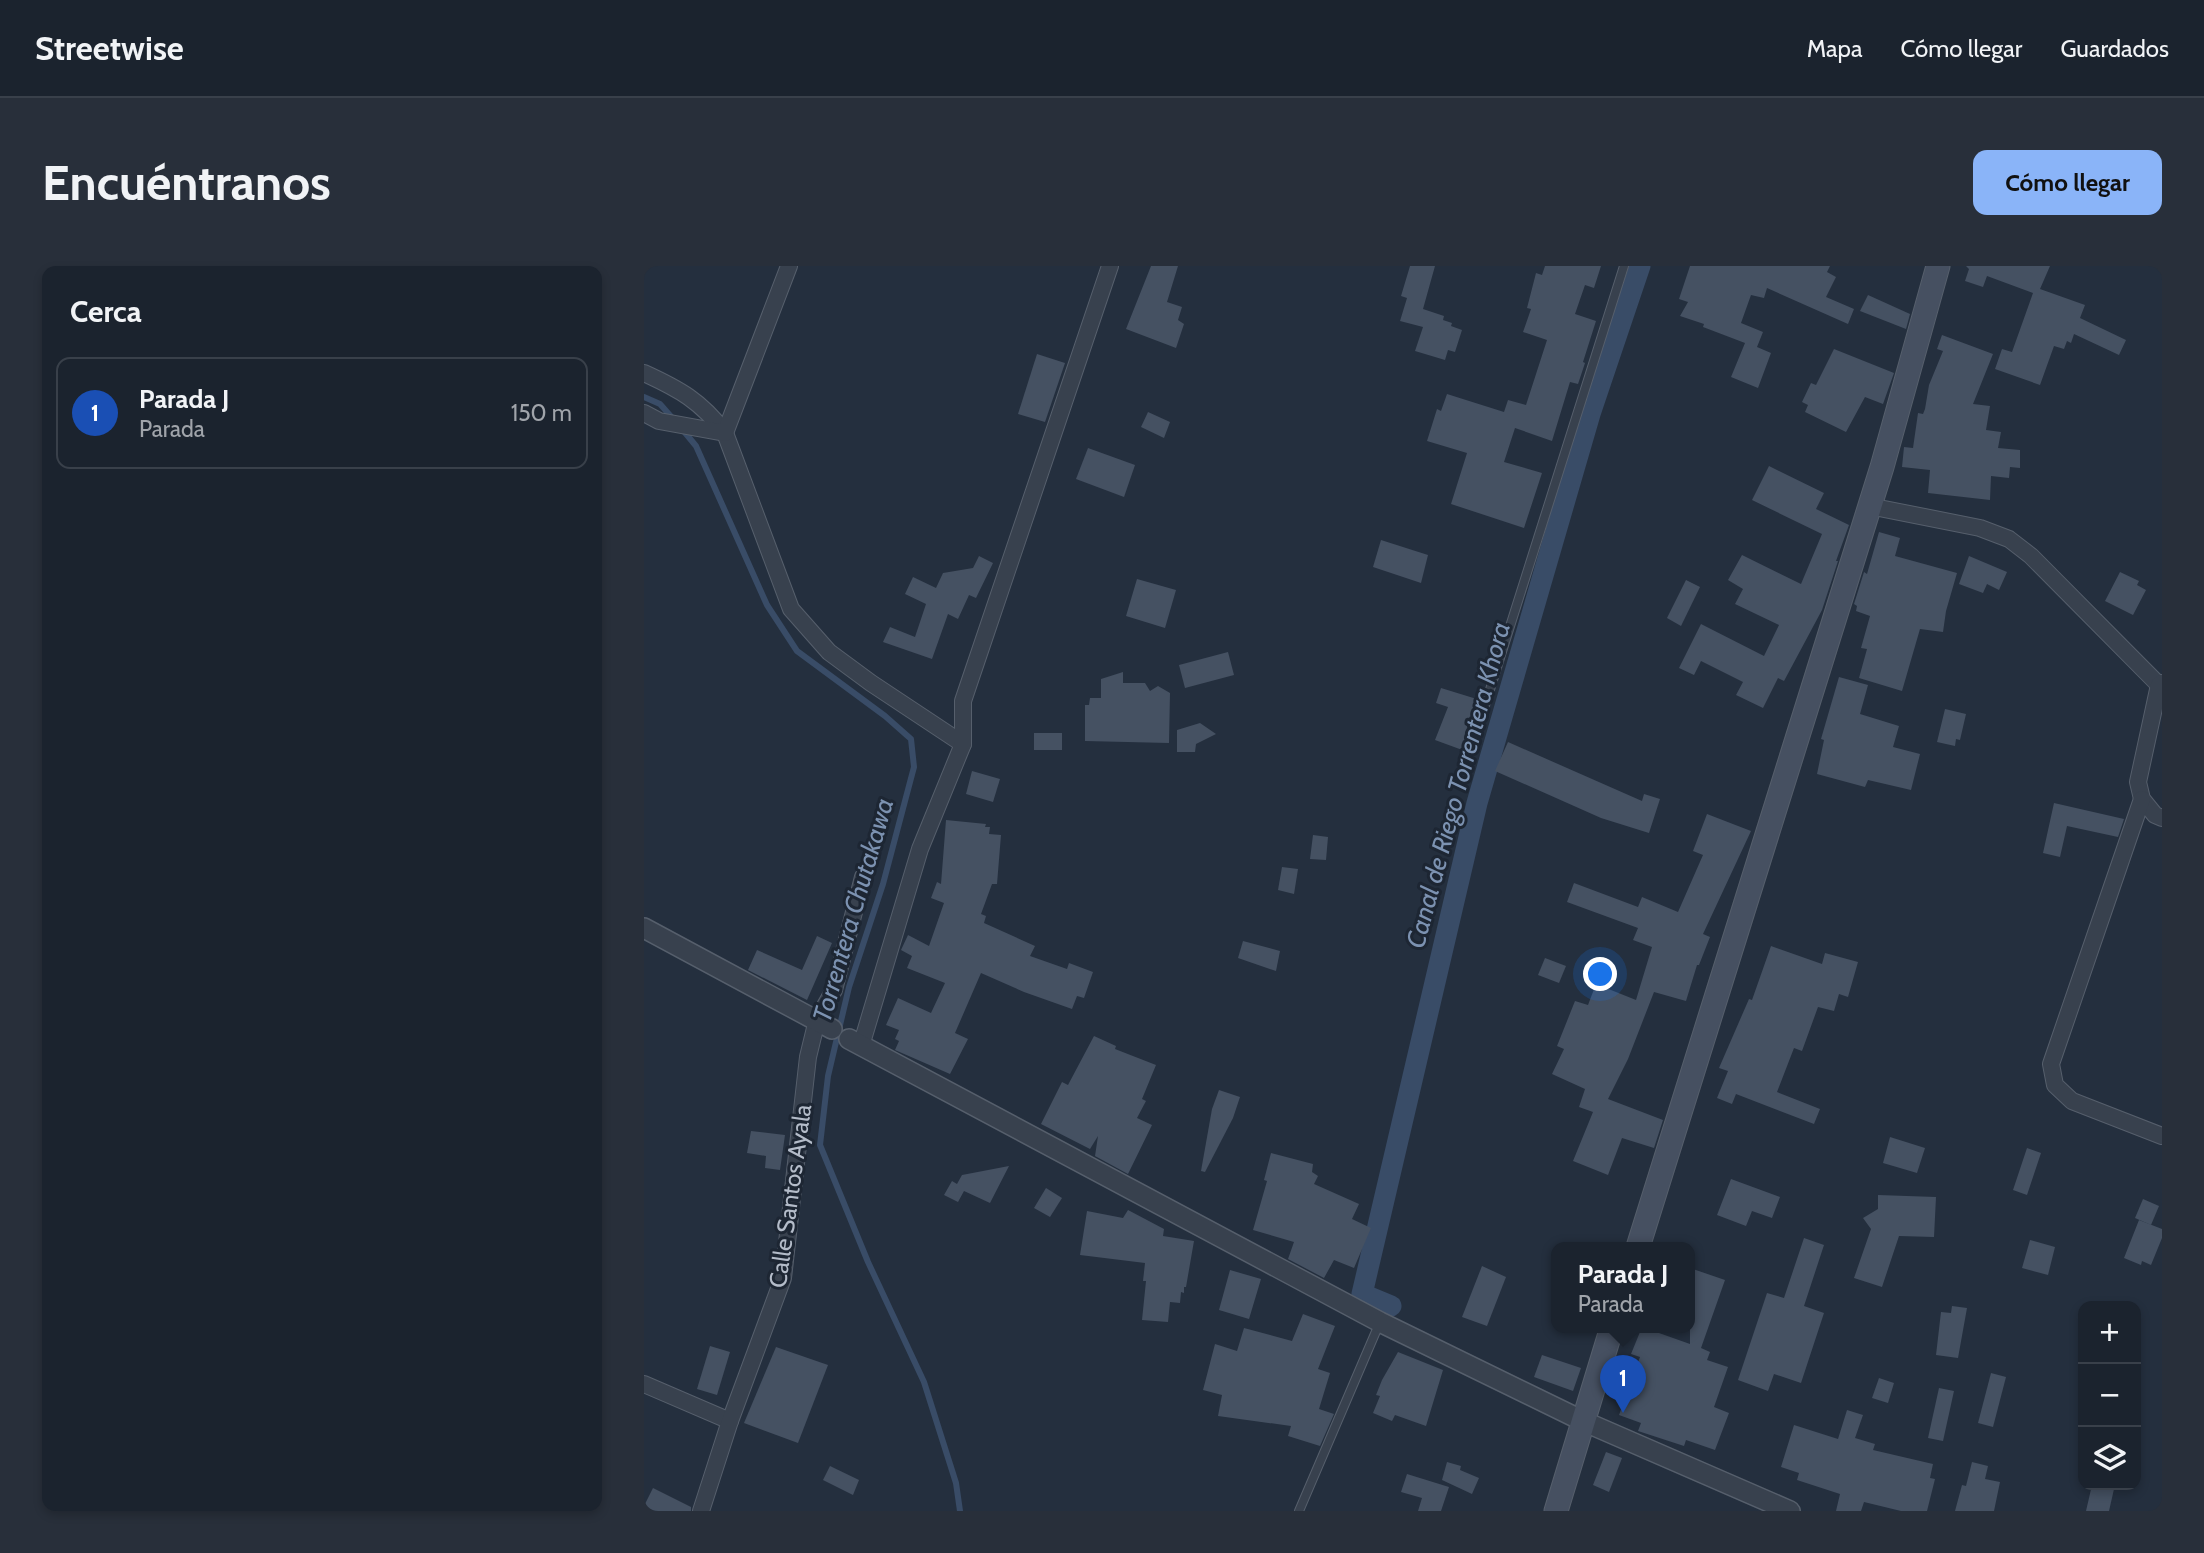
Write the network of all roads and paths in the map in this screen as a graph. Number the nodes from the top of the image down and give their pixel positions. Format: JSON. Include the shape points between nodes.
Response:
{"nodes":[{"id":1,"x":789,"y":266,"type":"edge"},
{"id":2,"x":1110,"y":266,"type":"edge"},
{"id":3,"x":1623,"y":266,"type":"edge"},
{"id":4,"x":1938,"y":266,"type":"edge"},
{"id":5,"x":644,"y":373,"type":"edge"},
{"id":6,"x":644,"y":413,"type":"edge"},
{"id":7,"x":724,"y":433,"type":"junction"},
{"id":8,"x":1869,"y":506,"type":"junction"},
{"id":9,"x":2160,"y":684,"type":"edge"},
{"id":10,"x":1475,"y":737,"type":"dead end"},
{"id":11,"x":963,"y":744,"type":"junction"},
{"id":12,"x":2142,"y":799,"type":"junction"},
{"id":13,"x":2162,"y":818,"type":"edge"},
{"id":14,"x":863,"y":877,"type":"dead end"},
{"id":15,"x":644,"y":928,"type":"edge"},
{"id":16,"x":825,"y":1024,"type":"junction"},
{"id":17,"x":855,"y":1043,"type":"junction"},
{"id":18,"x":2162,"y":1136,"type":"edge"},
{"id":19,"x":1640,"y":1242,"type":"edge"},
{"id":20,"x":1380,"y":1322,"type":"junction"},
{"id":21,"x":1610,"y":1333,"type":"edge"},
{"id":22,"x":644,"y":1384,"type":"edge"},
{"id":23,"x":730,"y":1421,"type":"junction"},
{"id":24,"x":1583,"y":1421,"type":"junction"},
{"id":25,"x":701,"y":1511,"type":"edge"},
{"id":26,"x":1299,"y":1511,"type":"edge"},
{"id":27,"x":1556,"y":1511,"type":"edge"},
{"id":28,"x":1790,"y":1511,"type":"edge"}],
"edges":[{"from":1,"to":7,"type":"street"},
{"from":2,"to":11,"type":"street","via":[[963,701]]},
{"from":3,"to":10,"type":"lane"},
{"from":4,"to":8,"type":"main road"},
{"from":5,"to":7,"type":"street","via":[[682,391],[709,412]]},
{"from":6,"to":7,"type":"street","via":[[659,421]]},
{"from":7,"to":11,"type":"street","via":[[791,609],[829,652]]},
{"from":8,"to":9,"type":"street","via":[[2009,538]]},
{"from":8,"to":19,"type":"main road"},
{"from":9,"to":12,"type":"street","via":[[2138,782]]},
{"from":11,"to":17,"type":"street","via":[[920,849]]},
{"from":12,"to":13,"type":"street"},
{"from":12,"to":18,"type":"street","via":[[2051,1064],[2055,1084],[2072,1101]]},
{"from":14,"to":16,"type":"street","name":"Calle Santos Ayala"},
{"from":15,"to":16,"type":"street"},
{"from":16,"to":17,"type":"street"},
{"from":16,"to":23,"type":"street","name":"Calle Santos Ayala","via":[[808,1057],[783,1278]]},
{"from":17,"to":20,"type":"street"},
{"from":20,"to":24,"type":"street"},
{"from":20,"to":26,"type":"lane"},
{"from":21,"to":24,"type":"main road"},
{"from":22,"to":23,"type":"street"},
{"from":23,"to":25,"type":"street","name":"Calle Santos Ayala"},
{"from":24,"to":27,"type":"main road"},
{"from":24,"to":28,"type":"street"}]}
